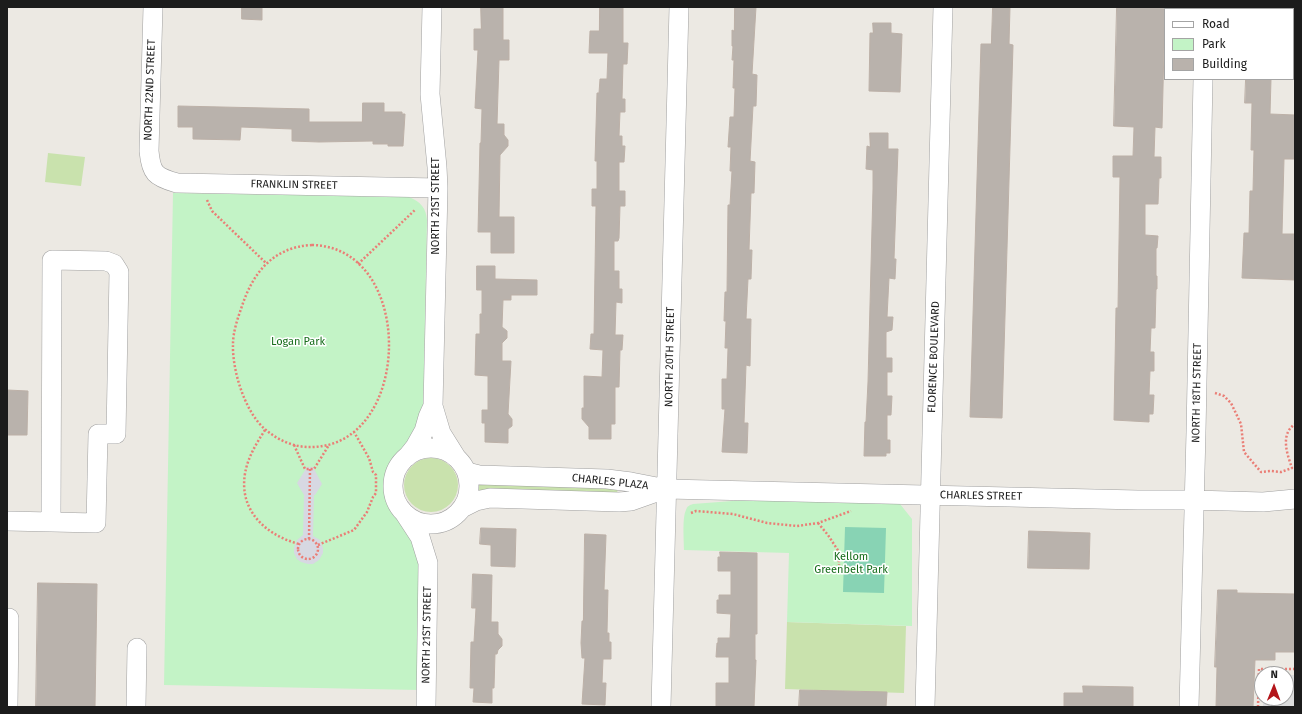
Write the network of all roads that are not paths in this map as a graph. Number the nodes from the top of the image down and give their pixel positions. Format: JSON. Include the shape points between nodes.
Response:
{"nodes":[{"id":1,"x":153,"y":7,"type":"edge"},
{"id":2,"x":432,"y":7,"type":"edge"},
{"id":3,"x":679,"y":7,"type":"edge"},
{"id":4,"x":943,"y":7,"type":"edge"},
{"id":5,"x":1203,"y":80,"type":"edge"},
{"id":6,"x":154,"y":172,"type":"joint"},
{"id":7,"x":438,"y":188,"type":"junction"},
{"id":8,"x":433,"y":406,"type":"junction"},
{"id":9,"x":407,"y":457,"type":"junction"},
{"id":10,"x":456,"y":457,"type":"junction"},
{"id":11,"x":467,"y":472,"type":"junction"},
{"id":12,"x":667,"y":489,"type":"junction"},
{"id":13,"x":930,"y":495,"type":"junction"},
{"id":14,"x":1295,"y":499,"type":"edge"},
{"id":15,"x":1194,"y":500,"type":"junction"},
{"id":16,"x":464,"y":507,"type":"junction"},
{"id":17,"x":404,"y":514,"type":"junction"},
{"id":18,"x":448,"y":520,"type":"junction"},
{"id":19,"x":7,"y":521,"type":"edge"},
{"id":20,"x":51,"y":522,"type":"junction"},
{"id":21,"x":428,"y":563,"type":"junction"},
{"id":22,"x":9,"y":618,"type":"dead end"},
{"id":23,"x":8,"y":648,"type":"edge"},
{"id":24,"x":137,"y":648,"type":"dead end"},
{"id":25,"x":8,"y":707,"type":"edge"},
{"id":26,"x":136,"y":707,"type":"edge"},
{"id":27,"x":426,"y":707,"type":"edge"},
{"id":28,"x":661,"y":707,"type":"edge"},
{"id":29,"x":925,"y":707,"type":"edge"},
{"id":30,"x":1189,"y":707,"type":"edge"}],
"edges":[{"from":1,"to":6,"type":"street","name":"NORTH 22ND STREET","via":[[148,150]]},
{"from":2,"to":7,"type":"street","name":"NORTH 21ST STREET","via":[[430,89]]},
{"from":3,"to":12,"type":"street","name":"NORTH 20TH STREET"},
{"from":4,"to":13,"type":"street","name":"FLORENCE BOULEVARD"},
{"from":5,"to":15,"type":"street","name":"NORTH 18TH STREET"},
{"from":6,"to":7,"type":"street","name":"FRANKLIN STREET","via":[[164,180],[177,183]]},
{"from":7,"to":8,"type":"street","name":"NORTH 21ST STREET"},
{"from":8,"to":9,"type":"street","via":[[424,431]]},
{"from":8,"to":10,"type":"street","via":[[441,433]]},
{"from":9,"to":10,"type":"street","via":[[412,453],[432,448]]},
{"from":9,"to":17,"type":"street","via":[[398,467],[393,484],[397,503]]},
{"from":10,"to":11,"type":"street"},
{"from":11,"to":12,"type":"street","name":"CHARLES PLAZA","via":[[607,479]]},
{"from":11,"to":16,"type":"street","via":[[470,484]]},
{"from":12,"to":13,"type":"street","name":"CHARLES STREET"},
{"from":12,"to":16,"type":"street","name":"CHARLES PLAZA","via":[[631,501],[490,498]]},
{"from":12,"to":28,"type":"street","name":"NORTH 20TH STREET"},
{"from":13,"to":15,"type":"street","name":"CHARLES STREET"},
{"from":13,"to":29,"type":"street","name":"FLORENCE BOULEVARD"},
{"from":14,"to":15,"type":"street","name":"CHARLES STREET","via":[[1264,502]]},
{"from":15,"to":30,"type":"street","name":"NORTH 18TH STREET"},
{"from":16,"to":18,"type":"street"},
{"from":17,"to":18,"type":"street","via":[[424,524],[438,524]]},
{"from":17,"to":21,"type":"street","via":[[420,537]]},
{"from":18,"to":21,"type":"street"},
{"from":19,"to":20,"type":"street"},
{"from":20,"to":20,"type":"street","via":[[52,260],[106,261],[114,264],[119,272],[116,434],[98,434],[96,523]]},
{"from":21,"to":27,"type":"street","name":"NORTH 21ST STREET"},
{"from":22,"to":23,"type":"street"},
{"from":23,"to":25,"type":"street"},
{"from":24,"to":26,"type":"street"}]}
